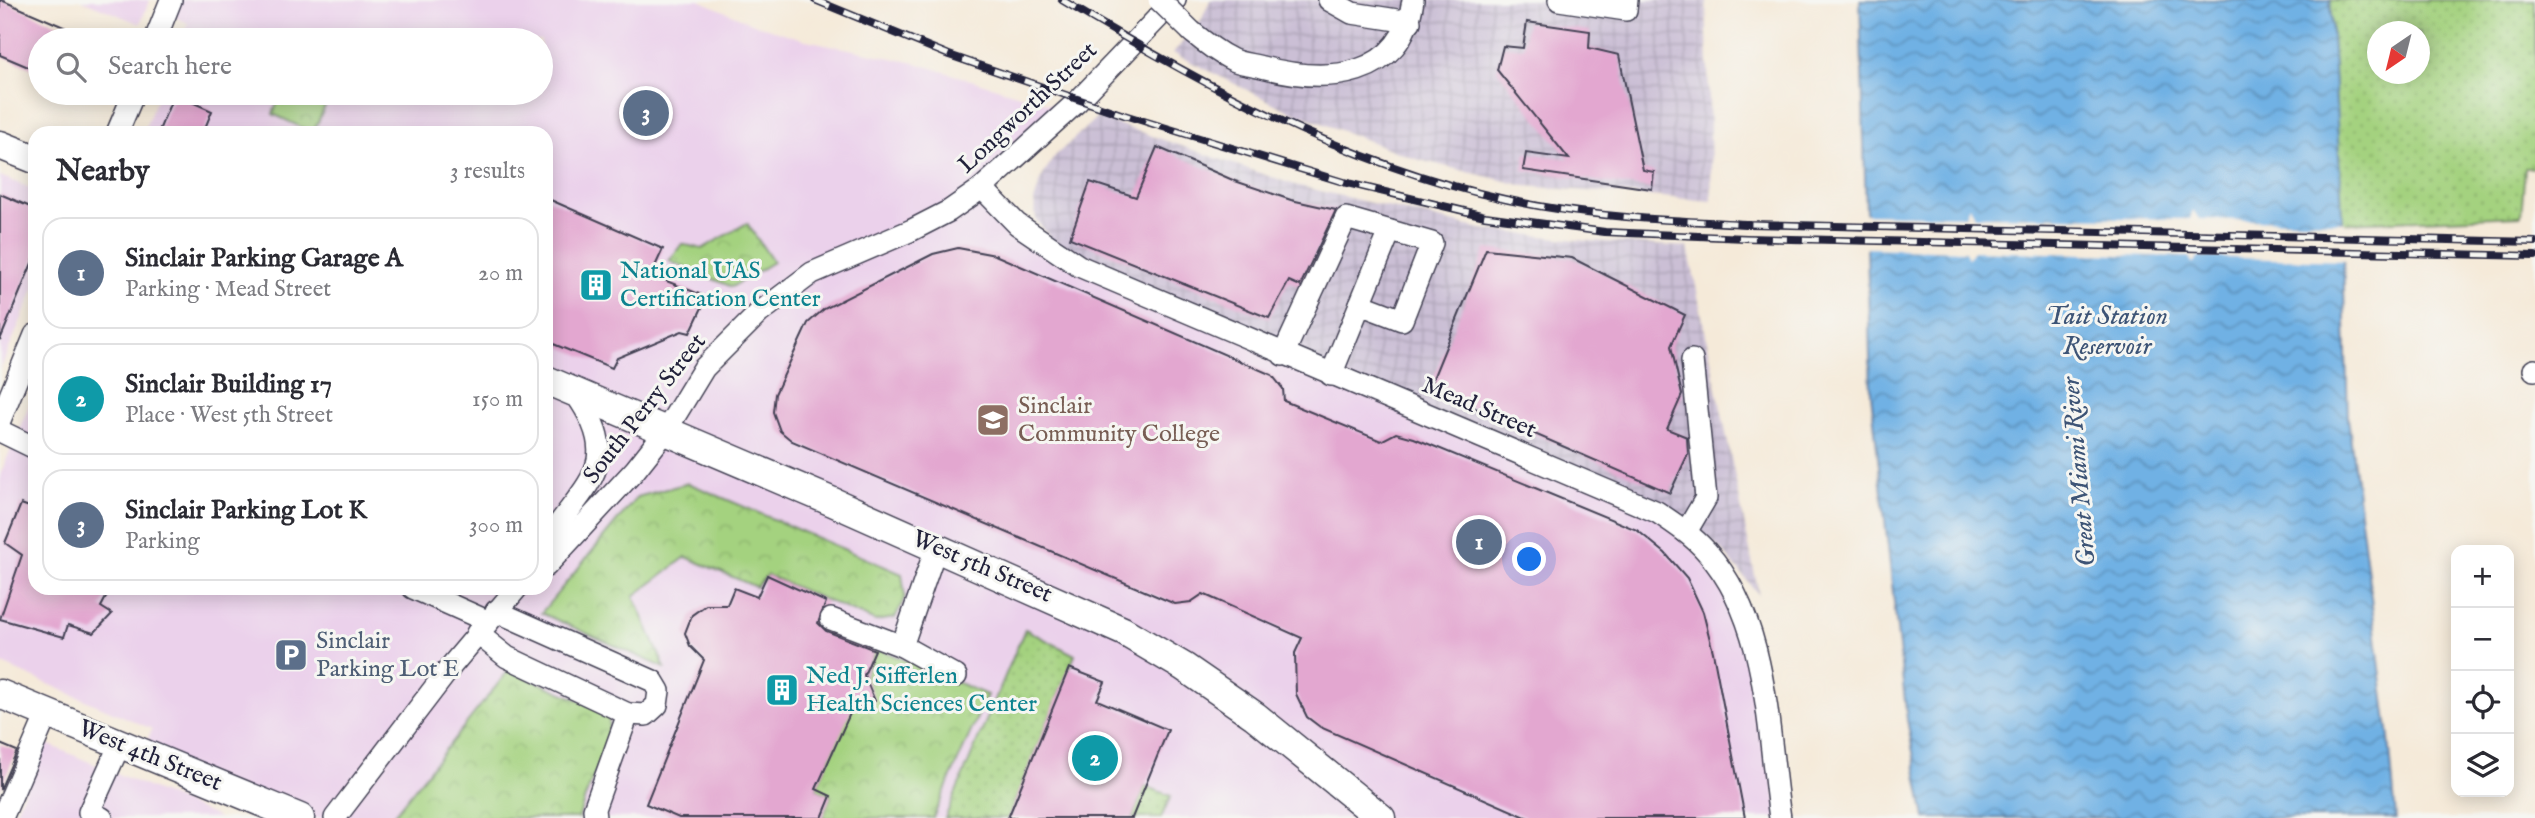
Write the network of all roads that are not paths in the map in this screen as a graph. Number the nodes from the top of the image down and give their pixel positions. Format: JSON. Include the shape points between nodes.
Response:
{"nodes":[{"id":1,"x":171,"y":0,"type":"edge"},
{"id":2,"x":1159,"y":0,"type":"edge"},
{"id":3,"x":1175,"y":0,"type":"edge"},
{"id":4,"x":1329,"y":0,"type":"edge"},
{"id":5,"x":1413,"y":0,"type":"edge"},
{"id":6,"x":1559,"y":0,"type":"edge"},
{"id":7,"x":1627,"y":0,"type":"edge"},
{"id":8,"x":1410,"y":22,"type":"junction"},
{"id":9,"x":160,"y":28,"type":"edge"},
{"id":10,"x":129,"y":105,"type":"edge"},
{"id":11,"x":120,"y":126,"type":"edge"},
{"id":12,"x":0,"y":145,"type":"edge"},
{"id":13,"x":28,"y":156,"type":"edge"},
{"id":14,"x":982,"y":188,"type":"junction"},
{"id":15,"x":1390,"y":231,"type":"junction"},
{"id":16,"x":825,"y":267,"type":"joint"},
{"id":17,"x":1360,"y":304,"type":"junction"},
{"id":18,"x":28,"y":352,"type":"edge"},
{"id":19,"x":1283,"y":355,"type":"junction"},
{"id":20,"x":1692,"y":360,"type":"dead end"},
{"id":21,"x":1331,"y":375,"type":"junction"},
{"id":22,"x":553,"y":383,"type":"edge"},
{"id":23,"x":575,"y":393,"type":"junction"},
{"id":24,"x":0,"y":420,"type":"edge"},
{"id":25,"x":0,"y":431,"type":"edge"},
{"id":26,"x":665,"y":432,"type":"junction"},
{"id":27,"x":28,"y":445,"type":"edge"},
{"id":28,"x":553,"y":532,"type":"edge"},
{"id":29,"x":1686,"y":532,"type":"junction"},
{"id":30,"x":936,"y":548,"type":"junction"},
{"id":31,"x":553,"y":558,"type":"edge"},
{"id":32,"x":427,"y":595,"type":"edge"},
{"id":33,"x":511,"y":595,"type":"edge"},
{"id":34,"x":831,"y":620,"type":"dead end"},
{"id":35,"x":487,"y":622,"type":"junction"},
{"id":36,"x":902,"y":646,"type":"junction"},
{"id":37,"x":956,"y":676,"type":"dead end"},
{"id":38,"x":0,"y":694,"type":"edge"},
{"id":39,"x":47,"y":714,"type":"junction"},
{"id":40,"x":628,"y":714,"type":"junction"},
{"id":41,"x":120,"y":744,"type":"junction"},
{"id":42,"x":95,"y":815,"type":"edge"},
{"id":43,"x":2,"y":818,"type":"edge"},
{"id":44,"x":300,"y":818,"type":"edge"},
{"id":45,"x":335,"y":818,"type":"edge"},
{"id":46,"x":595,"y":818,"type":"edge"},
{"id":47,"x":1381,"y":818,"type":"edge"},
{"id":48,"x":1780,"y":818,"type":"edge"}],
"edges":[{"from":1,"to":9,"type":"street"},
{"from":2,"to":8,"type":"street","bridge":true,"via":[[1192,32],[1234,61],[1319,78],[1363,68],[1388,55]]},
{"from":3,"to":14,"type":"street","name":"Longworth Street","via":[[1079,101]]},
{"from":4,"to":8,"type":"street","via":[[1352,13]]},
{"from":5,"to":8,"type":"street"},
{"from":6,"to":7,"type":"street","via":[[1626,10]]},
{"from":10,"to":11,"type":"street"},
{"from":12,"to":13,"type":"main road"},
{"from":14,"to":16,"type":"street","name":"Longworth Street","via":[[912,230]]},
{"from":14,"to":19,"type":"street","name":"Mead Street","via":[[1017,224],[1079,266]]},
{"from":15,"to":17,"type":"street"},
{"from":15,"to":17,"type":"street","via":[[1432,243],[1402,320]]},
{"from":15,"to":19,"type":"street","via":[[1346,218]]},
{"from":16,"to":26,"type":"street","name":"South Perry Street","via":[[759,313],[704,368]]},
{"from":17,"to":21,"type":"street"},
{"from":18,"to":24,"type":"street"},
{"from":19,"to":21,"type":"street","name":"Mead Street"},
{"from":20,"to":29,"type":"street","via":[[1706,498]]},
{"from":21,"to":29,"type":"street","name":"Mead Street","via":[[1657,512]]},
{"from":22,"to":23,"type":"main road","name":"West 5th Street"},
{"from":23,"to":26,"type":"main road","name":"West 5th Street"},
{"from":23,"to":28,"type":"street","via":[[597,431],[597,465],[593,478]]},
{"from":25,"to":27,"type":"street"},
{"from":26,"to":30,"type":"main road","name":"West 5th Street"},
{"from":26,"to":31,"type":"street","name":"South Perry Street"},
{"from":29,"to":48,"type":"street","name":"Mead Street","via":[[1723,573],[1750,627]]},
{"from":30,"to":36,"type":"street"},
{"from":30,"to":47,"type":"main road","name":"West 5th Street","via":[[1088,613],[1154,648],[1255,716]]},
{"from":32,"to":35,"type":"street"},
{"from":33,"to":35,"type":"street"},
{"from":34,"to":36,"type":"street"},
{"from":35,"to":40,"type":"street","via":[[506,657]]},
{"from":35,"to":40,"type":"street","via":[[653,681],[659,691],[657,705],[646,715]]},
{"from":35,"to":45,"type":"street"},
{"from":36,"to":37,"type":"street"},
{"from":38,"to":39,"type":"main road","name":"West 4th Street"},
{"from":39,"to":41,"type":"main road","name":"West 4th Street"},
{"from":39,"to":43,"type":"street"},
{"from":40,"to":46,"type":"street","via":[[594,809]]},
{"from":41,"to":42,"type":"street"},
{"from":41,"to":44,"type":"main road","name":"West 4th Street"}]}
